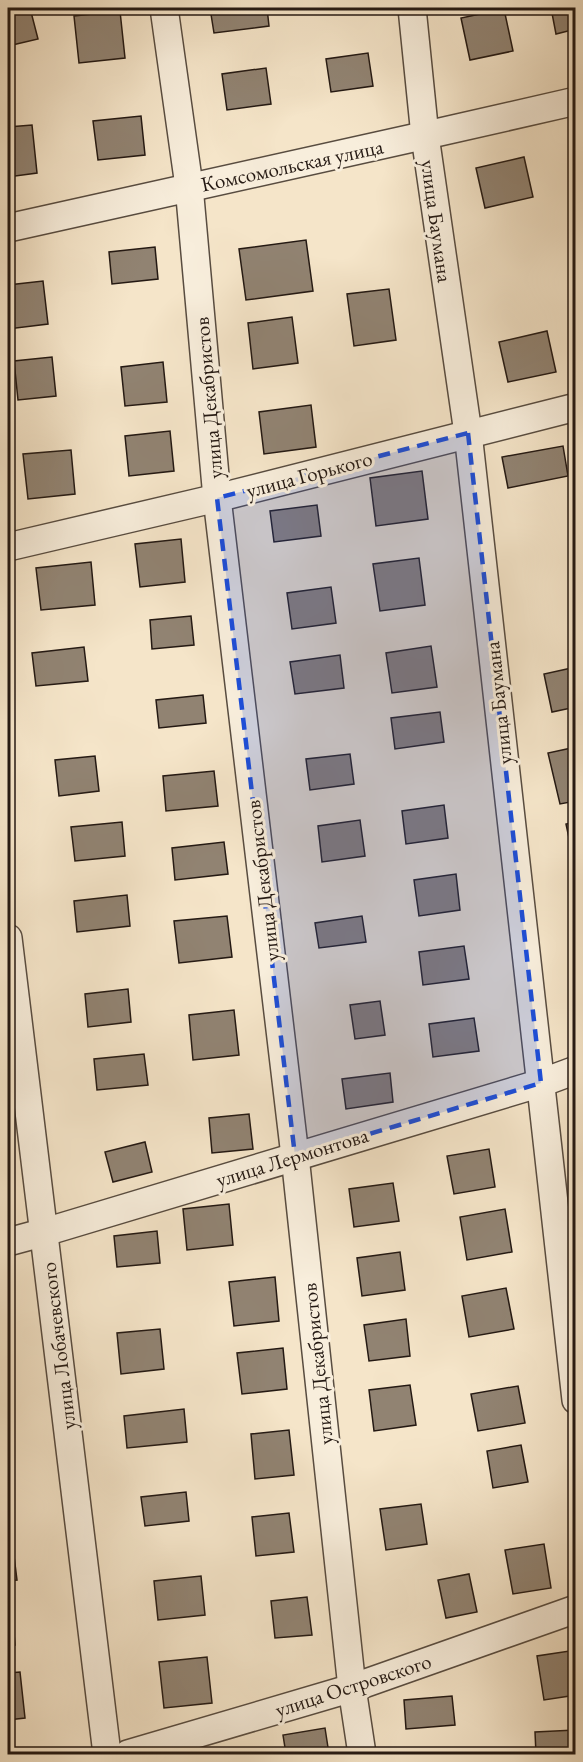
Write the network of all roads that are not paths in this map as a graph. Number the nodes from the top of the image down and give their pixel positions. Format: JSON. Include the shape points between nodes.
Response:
{"nodes":[{"id":1,"x":164,"y":8,"type":"edge"},
{"id":2,"x":412,"y":8,"type":"edge"},
{"id":3,"x":576,"y":101,"type":"edge"},
{"id":4,"x":425,"y":136,"type":"junction"},
{"id":5,"x":189,"y":186,"type":"junction"},
{"id":6,"x":8,"y":228,"type":"edge"},
{"id":7,"x":576,"y":406,"type":"edge"},
{"id":8,"x":468,"y":433,"type":"junction"},
{"id":9,"x":217,"y":498,"type":"junction"},
{"id":10,"x":8,"y":547,"type":"edge"},
{"id":11,"x":8,"y":938,"type":"edge"},
{"id":12,"x":576,"y":1070,"type":"edge"},
{"id":13,"x":541,"y":1083,"type":"junction"},
{"id":14,"x":295,"y":1156,"type":"junction"},
{"id":15,"x":45,"y":1232,"type":"junction"},
{"id":16,"x":8,"y":1242,"type":"edge"},
{"id":17,"x":576,"y":1400,"type":"edge"},
{"id":18,"x":576,"y":1609,"type":"edge"},
{"id":19,"x":352,"y":1688,"type":"junction"},
{"id":20,"x":107,"y":1755,"type":"edge"},
{"id":21,"x":128,"y":1755,"type":"edge"},
{"id":22,"x":362,"y":1755,"type":"edge"}],
"edges":[{"from":1,"to":5,"type":"street","name":"улица Декабристов"},
{"from":2,"to":4,"type":"street","name":"улица Баумана"},
{"from":3,"to":4,"type":"street","name":"Комсомольская улица"},
{"from":4,"to":5,"type":"street","name":"Комсомольская улица"},
{"from":4,"to":8,"type":"street","name":"улица Баумана"},
{"from":5,"to":6,"type":"street","name":"Комсомольская улица"},
{"from":5,"to":9,"type":"street","name":"улица Декабристов"},
{"from":7,"to":8,"type":"street","name":"улица Горького"},
{"from":8,"to":9,"type":"street","name":"улица Горького"},
{"from":8,"to":13,"type":"street","name":"улица Баумана"},
{"from":9,"to":10,"type":"street","name":"улица Горького"},
{"from":9,"to":14,"type":"street","name":"улица Декабристов"},
{"from":11,"to":15,"type":"street","name":"улица Лобачевского"},
{"from":12,"to":13,"type":"street","name":"улица Лермонтова"},
{"from":13,"to":14,"type":"street","name":"улица Лермонтова"},
{"from":13,"to":17,"type":"street","name":"улица Баумана"},
{"from":14,"to":15,"type":"street","name":"улица Лермонтова"},
{"from":14,"to":19,"type":"street","name":"улица Декабристов"},
{"from":15,"to":16,"type":"street","name":"улица Лермонтова"},
{"from":15,"to":20,"type":"street","name":"улица Лобачевского"},
{"from":18,"to":19,"type":"street","name":"улица Островского"},
{"from":19,"to":21,"type":"street","name":"улица Островского"},
{"from":19,"to":22,"type":"street","name":"улица Декабристов"}]}
